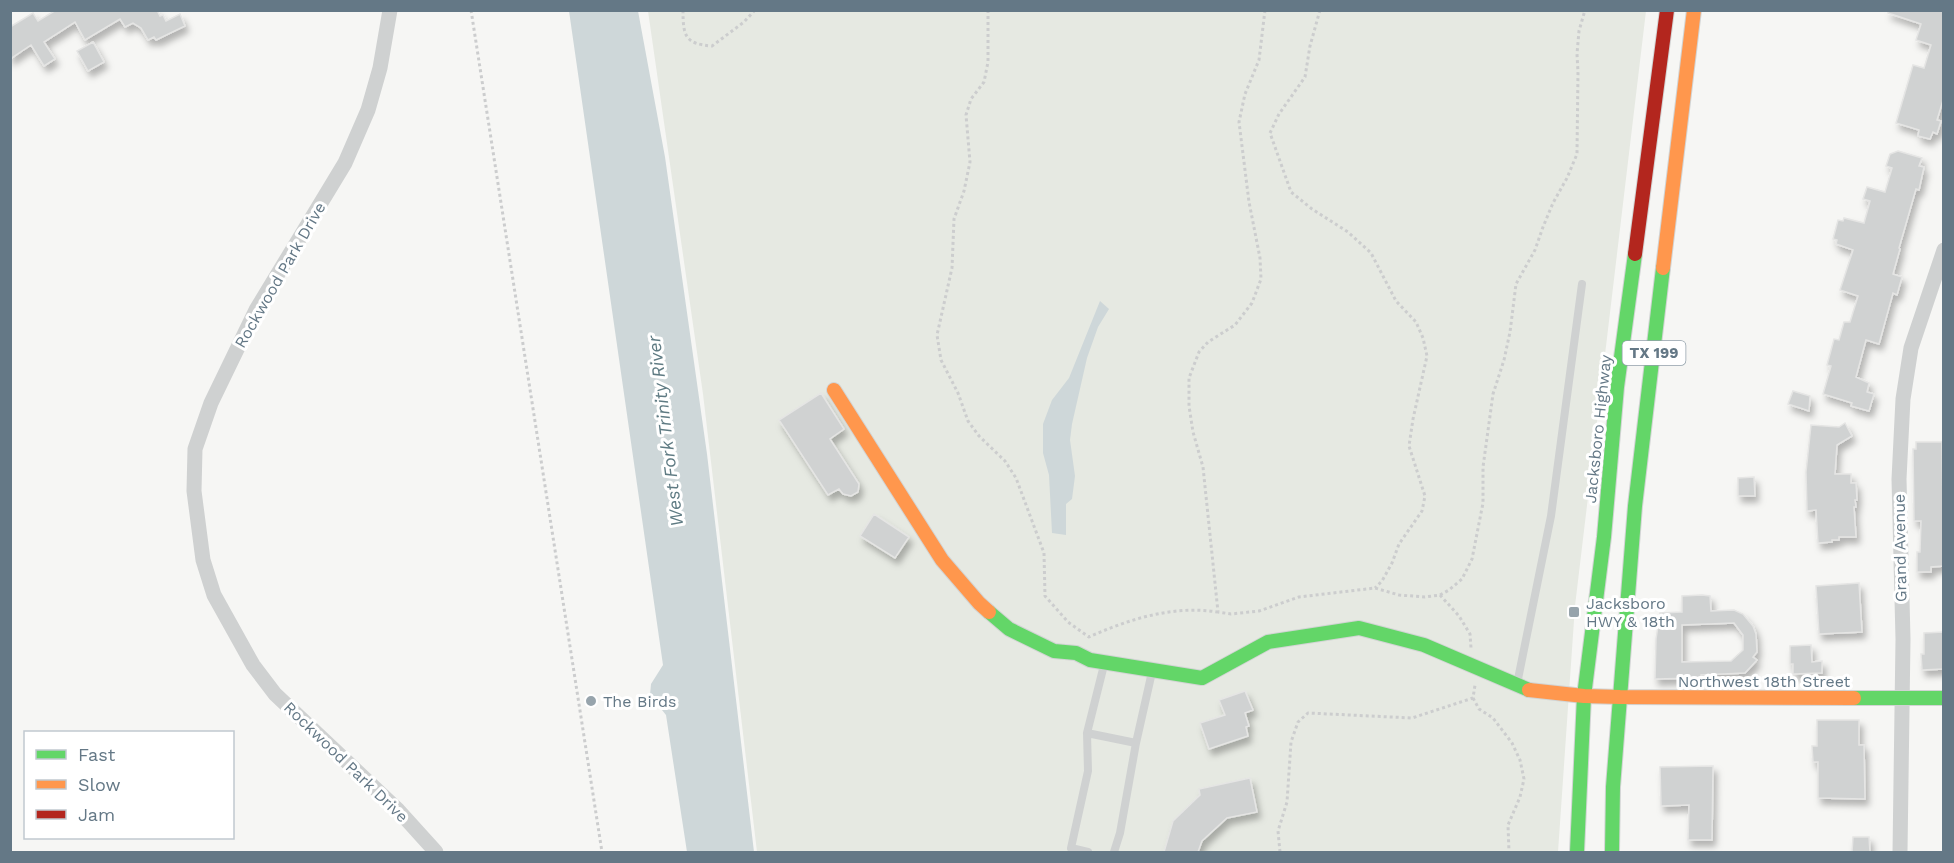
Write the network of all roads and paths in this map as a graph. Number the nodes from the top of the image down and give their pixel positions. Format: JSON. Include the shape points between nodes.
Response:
{"nodes":[{"id":1,"x":390,"y":10,"type":"edge"},
{"id":2,"x":471,"y":10,"type":"edge"},
{"id":3,"x":683,"y":10,"type":"edge"},
{"id":4,"x":755,"y":10,"type":"edge"},
{"id":5,"x":988,"y":10,"type":"edge"},
{"id":6,"x":1264,"y":10,"type":"edge"},
{"id":7,"x":1320,"y":10,"type":"edge"},
{"id":8,"x":1585,"y":10,"type":"edge"},
{"id":9,"x":1667,"y":10,"type":"edge"},
{"id":10,"x":1694,"y":10,"type":"edge"},
{"id":11,"x":1661,"y":65,"type":"junction"},
{"id":12,"x":1687,"y":70,"type":"junction"},
{"id":13,"x":1944,"y":250,"type":"edge"},
{"id":14,"x":1941,"y":267,"type":"edge"},
{"id":15,"x":1582,"y":284,"type":"dead end"},
{"id":16,"x":834,"y":390,"type":"dead end"},
{"id":17,"x":1375,"y":588,"type":"junction"},
{"id":18,"x":1440,"y":595,"type":"junction"},
{"id":19,"x":1218,"y":612,"type":"junction"},
{"id":20,"x":1105,"y":663,"type":"junction"},
{"id":21,"x":1473,"y":666,"type":"junction"},
{"id":22,"x":1152,"y":670,"type":"junction"},
{"id":23,"x":1516,"y":685,"type":"junction"},
{"id":24,"x":1584,"y":696,"type":"junction"},
{"id":25,"x":1620,"y":697,"type":"junction"},
{"id":26,"x":1473,"y":698,"type":"junction"},
{"id":27,"x":1944,"y":698,"type":"edge"},
{"id":28,"x":1902,"y":699,"type":"junction"},
{"id":29,"x":1088,"y":733,"type":"junction"},
{"id":30,"x":1136,"y":743,"type":"junction"},
{"id":31,"x":436,"y":852,"type":"edge"},
{"id":32,"x":602,"y":852,"type":"edge"},
{"id":33,"x":1088,"y":852,"type":"edge"},
{"id":34,"x":1114,"y":852,"type":"edge"},
{"id":35,"x":1280,"y":852,"type":"edge"},
{"id":36,"x":1509,"y":852,"type":"edge"},
{"id":37,"x":1577,"y":852,"type":"edge"},
{"id":38,"x":1612,"y":852,"type":"edge"},
{"id":39,"x":1900,"y":852,"type":"edge"}],
"edges":[{"from":1,"to":31,"type":"street","name":"Rockwood Park Drive","via":[[369,110],[345,163],[256,310],[211,402],[195,449],[194,491],[203,560],[214,595],[252,665],[275,694],[398,810]]},
{"from":2,"to":32,"type":"path"},
{"from":3,"to":4,"type":"path","via":[[687,38],[697,45],[712,46]]},
{"from":5,"to":19,"type":"path","via":[[984,82],[971,99],[966,115],[970,162],[954,219],[952,268],[938,335],[941,360],[968,421],[1016,478],[1044,553],[1046,596],[1068,622],[1089,637],[1141,618],[1201,609]]},
{"from":6,"to":19,"type":"path","via":[[1259,60],[1239,122],[1261,279],[1252,303],[1235,325],[1199,352],[1189,378],[1189,406],[1203,467]]},
{"from":7,"to":17,"type":"path","via":[[1305,76],[1270,133],[1291,192],[1371,253],[1396,301],[1416,322],[1427,356],[1409,446],[1425,496],[1422,511]]},
{"from":8,"to":18,"type":"path","via":[[1577,54],[1577,154],[1516,284],[1510,332],[1493,394],[1483,467],[1483,503],[1472,559],[1462,579]]},
{"from":9,"to":11,"type":"main road","name":"Jacksboro Highway","number":"TX 199"},
{"from":10,"to":12,"type":"main road","number":"TX 199"},
{"from":11,"to":12,"type":"main road"},
{"from":11,"to":24,"type":"main road","name":"Jacksboro Highway","number":"TX 199","via":[[1617,387],[1604,537]]},
{"from":12,"to":25,"type":"main road","number":"TX 199","via":[[1635,506]]},
{"from":13,"to":14,"type":"street","name":"Grand Avenue"},
{"from":14,"to":28,"type":"street","name":"Grand Avenue","via":[[1911,348],[1903,399],[1899,479]]},
{"from":15,"to":23,"type":"lane","via":[[1551,516]]},
{"from":16,"to":20,"type":"main road","name":"Northwest 18th Street","via":[[942,560],[979,603],[1009,629],[1054,651],[1077,653]]},
{"from":17,"to":18,"type":"path","via":[[1399,595]]},
{"from":17,"to":19,"type":"path","via":[[1299,597],[1259,611]]},
{"from":18,"to":21,"type":"path","via":[[1470,634]]},
{"from":20,"to":22,"type":"main road","name":"Northwest 18th Street"},
{"from":20,"to":29,"type":"lane"},
{"from":21,"to":22,"type":"main road","name":"Northwest 18th Street","via":[[1424,645],[1359,628],[1268,642],[1202,678]]},
{"from":21,"to":23,"type":"main road","name":"Northwest 18th Street"},
{"from":21,"to":26,"type":"path"},
{"from":22,"to":30,"type":"lane"},
{"from":23,"to":24,"type":"main road","name":"Northwest 18th Street","via":[[1527,690]]},
{"from":24,"to":25,"type":"main road","name":"Northwest 18th Street"},
{"from":24,"to":37,"type":"main road","name":"Jacksboro Highway","number":"TX 199"},
{"from":25,"to":28,"type":"main road","name":"Northwest 18th Street"},
{"from":25,"to":38,"type":"main road","number":"TX 199","via":[[1612,787]]},
{"from":26,"to":35,"type":"path","via":[[1412,717],[1308,713],[1298,722],[1291,742],[1287,802],[1278,831]]},
{"from":26,"to":36,"type":"path","via":[[1512,743],[1520,760],[1524,779],[1508,825]]},
{"from":27,"to":28,"type":"main road","name":"Northwest 18th Street"},
{"from":28,"to":39,"type":"street","name":"Grand Avenue"},
{"from":29,"to":30,"type":"lane"},
{"from":29,"to":33,"type":"lane","via":[[1088,771],[1071,848]]},
{"from":30,"to":34,"type":"lane"}]}
